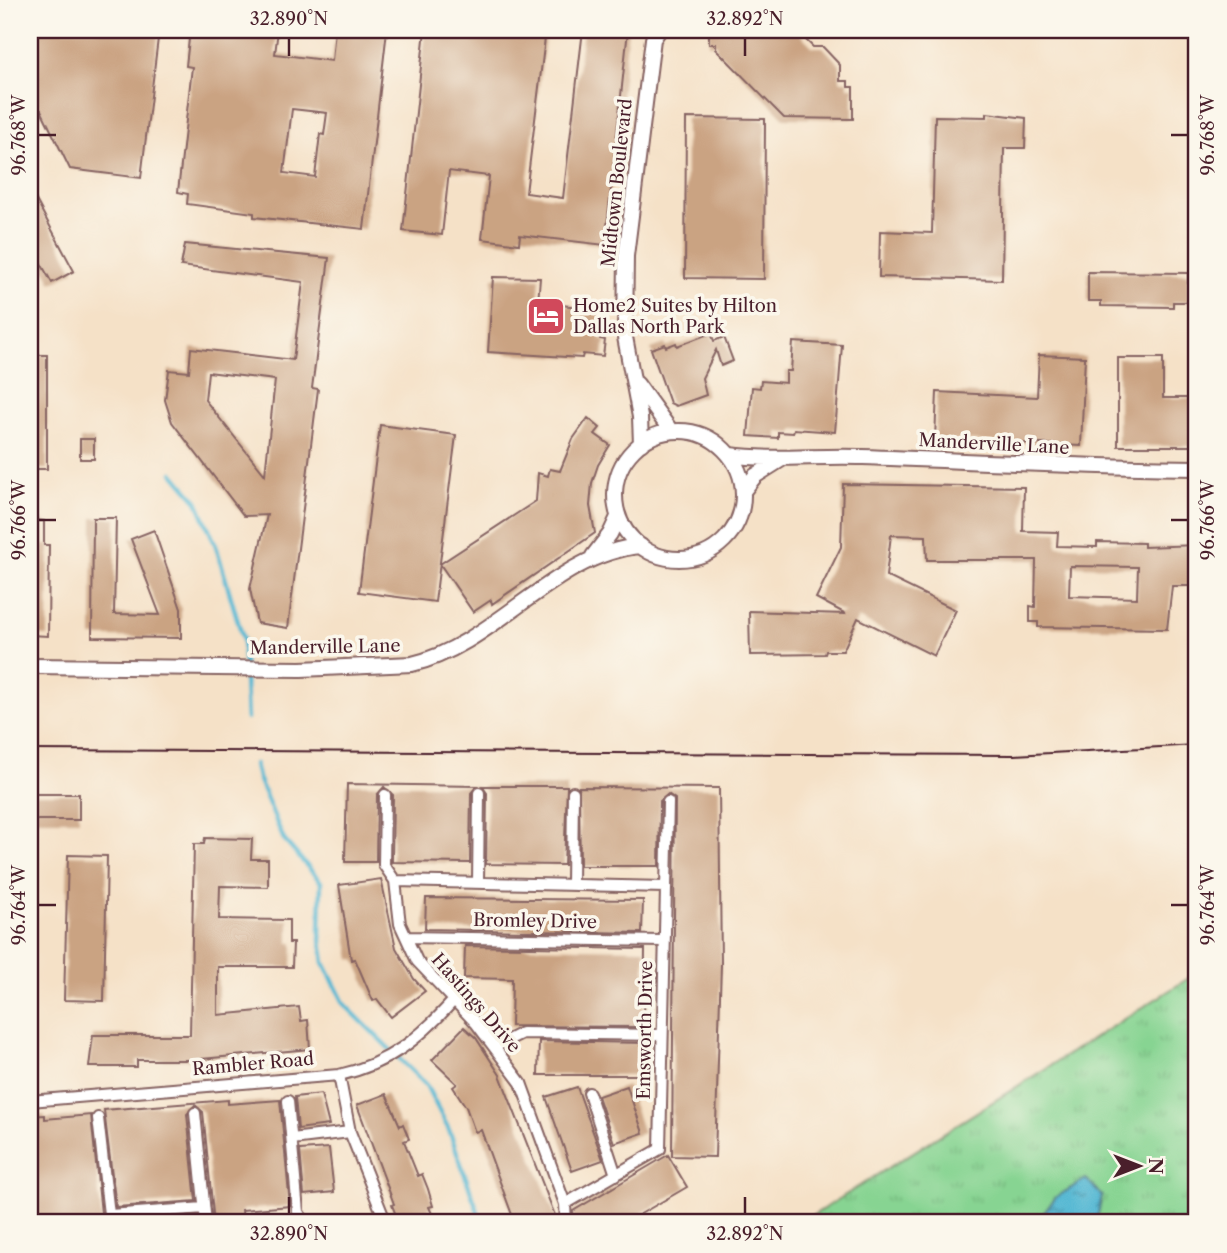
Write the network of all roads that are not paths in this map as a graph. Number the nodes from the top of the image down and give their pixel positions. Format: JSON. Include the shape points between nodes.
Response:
{"nodes":[{"id":1,"x":654,"y":33,"type":"edge"},
{"id":2,"x":631,"y":374,"type":"junction"},
{"id":3,"x":671,"y":431,"type":"junction"},
{"id":4,"x":640,"y":444,"type":"junction"},
{"id":5,"x":730,"y":455,"type":"junction"},
{"id":6,"x":789,"y":456,"type":"junction"},
{"id":7,"x":1197,"y":468,"type":"edge"},
{"id":8,"x":744,"y":490,"type":"junction"},
{"id":9,"x":618,"y":517,"type":"junction"},
{"id":10,"x":641,"y":546,"type":"junction"},
{"id":11,"x":591,"y":559,"type":"junction"},
{"id":12,"x":30,"y":666,"type":"edge"},
{"id":13,"x":573,"y":792,"type":"dead end"},
{"id":14,"x":479,"y":793,"type":"dead end"},
{"id":15,"x":384,"y":795,"type":"dead end"},
{"id":16,"x":667,"y":802,"type":"dead end"},
{"id":17,"x":395,"y":881,"type":"junction"},
{"id":18,"x":478,"y":883,"type":"junction"},
{"id":19,"x":572,"y":885,"type":"junction"},
{"id":20,"x":665,"y":887,"type":"junction"},
{"id":21,"x":406,"y":937,"type":"junction"},
{"id":22,"x":663,"y":941,"type":"junction"},
{"id":23,"x":454,"y":1000,"type":"junction"},
{"id":24,"x":662,"y":1035,"type":"junction"},
{"id":25,"x":494,"y":1047,"type":"junction"},
{"id":26,"x":339,"y":1074,"type":"junction"},
{"id":27,"x":589,"y":1093,"type":"dead end"},
{"id":28,"x":30,"y":1101,"type":"edge"},
{"id":29,"x":288,"y":1101,"type":"dead end"},
{"id":30,"x":195,"y":1113,"type":"dead end"},
{"id":31,"x":98,"y":1118,"type":"dead end"},
{"id":32,"x":350,"y":1132,"type":"junction"},
{"id":33,"x":292,"y":1139,"type":"junction"},
{"id":34,"x":616,"y":1174,"type":"junction"},
{"id":35,"x":565,"y":1204,"type":"junction"},
{"id":36,"x":204,"y":1208,"type":"junction"},
{"id":37,"x":110,"y":1219,"type":"edge"},
{"id":38,"x":206,"y":1223,"type":"edge"},
{"id":39,"x":305,"y":1223,"type":"edge"},
{"id":40,"x":386,"y":1223,"type":"edge"},
{"id":41,"x":566,"y":1223,"type":"edge"}],
"edges":[{"from":1,"to":2,"type":"street","name":"Midtown Boulevard","via":[[626,256],[625,337]]},
{"from":2,"to":3,"type":"street","name":"Midtown Boulevard"},
{"from":2,"to":4,"type":"street","name":"Midtown Boulevard"},
{"from":3,"to":4,"type":"street"},
{"from":3,"to":5,"type":"street","via":[[705,436]]},
{"from":4,"to":9,"type":"street","via":[[617,480]]},
{"from":5,"to":6,"type":"street","name":"Manderville Lane"},
{"from":5,"to":8,"type":"street"},
{"from":6,"to":7,"type":"street","name":"Manderville Lane"},
{"from":6,"to":8,"type":"street","via":[[755,475]]},
{"from":8,"to":10,"type":"street","via":[[733,532],[710,551],[682,559],[662,557]]},
{"from":9,"to":10,"type":"street"},
{"from":9,"to":11,"type":"street","name":"Manderville Lane"},
{"from":10,"to":11,"type":"street","name":"Manderville Lane"},
{"from":11,"to":12,"type":"street","name":"Manderville Lane","via":[[430,660],[384,667]]},
{"from":13,"to":19,"type":"street"},
{"from":14,"to":18,"type":"street"},
{"from":15,"to":17,"type":"street","name":"Hastings Drive","via":[[384,865]]},
{"from":16,"to":20,"type":"street","name":"Emsworth Drive"},
{"from":17,"to":18,"type":"street"},
{"from":17,"to":21,"type":"street","name":"Hastings Drive"},
{"from":18,"to":19,"type":"street"},
{"from":19,"to":20,"type":"street"},
{"from":20,"to":22,"type":"street","name":"Emsworth Drive"},
{"from":21,"to":22,"type":"street","name":"Bromley Drive"},
{"from":21,"to":23,"type":"street","name":"Hastings Drive","via":[[417,961]]},
{"from":22,"to":24,"type":"street","name":"Emsworth Drive"},
{"from":23,"to":25,"type":"street","name":"Hastings Drive"},
{"from":23,"to":26,"type":"street","name":"Rambler Road","via":[[412,1043],[364,1069]]},
{"from":24,"to":25,"type":"street","via":[[522,1033]]},
{"from":24,"to":34,"type":"street","name":"Emsworth Drive","via":[[660,1149]]},
{"from":25,"to":35,"type":"street","name":"Hastings Drive","via":[[521,1083]]},
{"from":26,"to":28,"type":"street","name":"Rambler Road"},
{"from":26,"to":32,"type":"street"},
{"from":27,"to":34,"type":"street"},
{"from":29,"to":33,"type":"street"},
{"from":30,"to":36,"type":"street"},
{"from":31,"to":37,"type":"street"},
{"from":32,"to":33,"type":"street"},
{"from":32,"to":40,"type":"street"},
{"from":33,"to":39,"type":"street","via":[[299,1212]]},
{"from":34,"to":35,"type":"street","name":"Emsworth Drive"},
{"from":35,"to":41,"type":"street","name":"Hastings Drive"},
{"from":36,"to":37,"type":"street"},
{"from":36,"to":38,"type":"street"}]}
